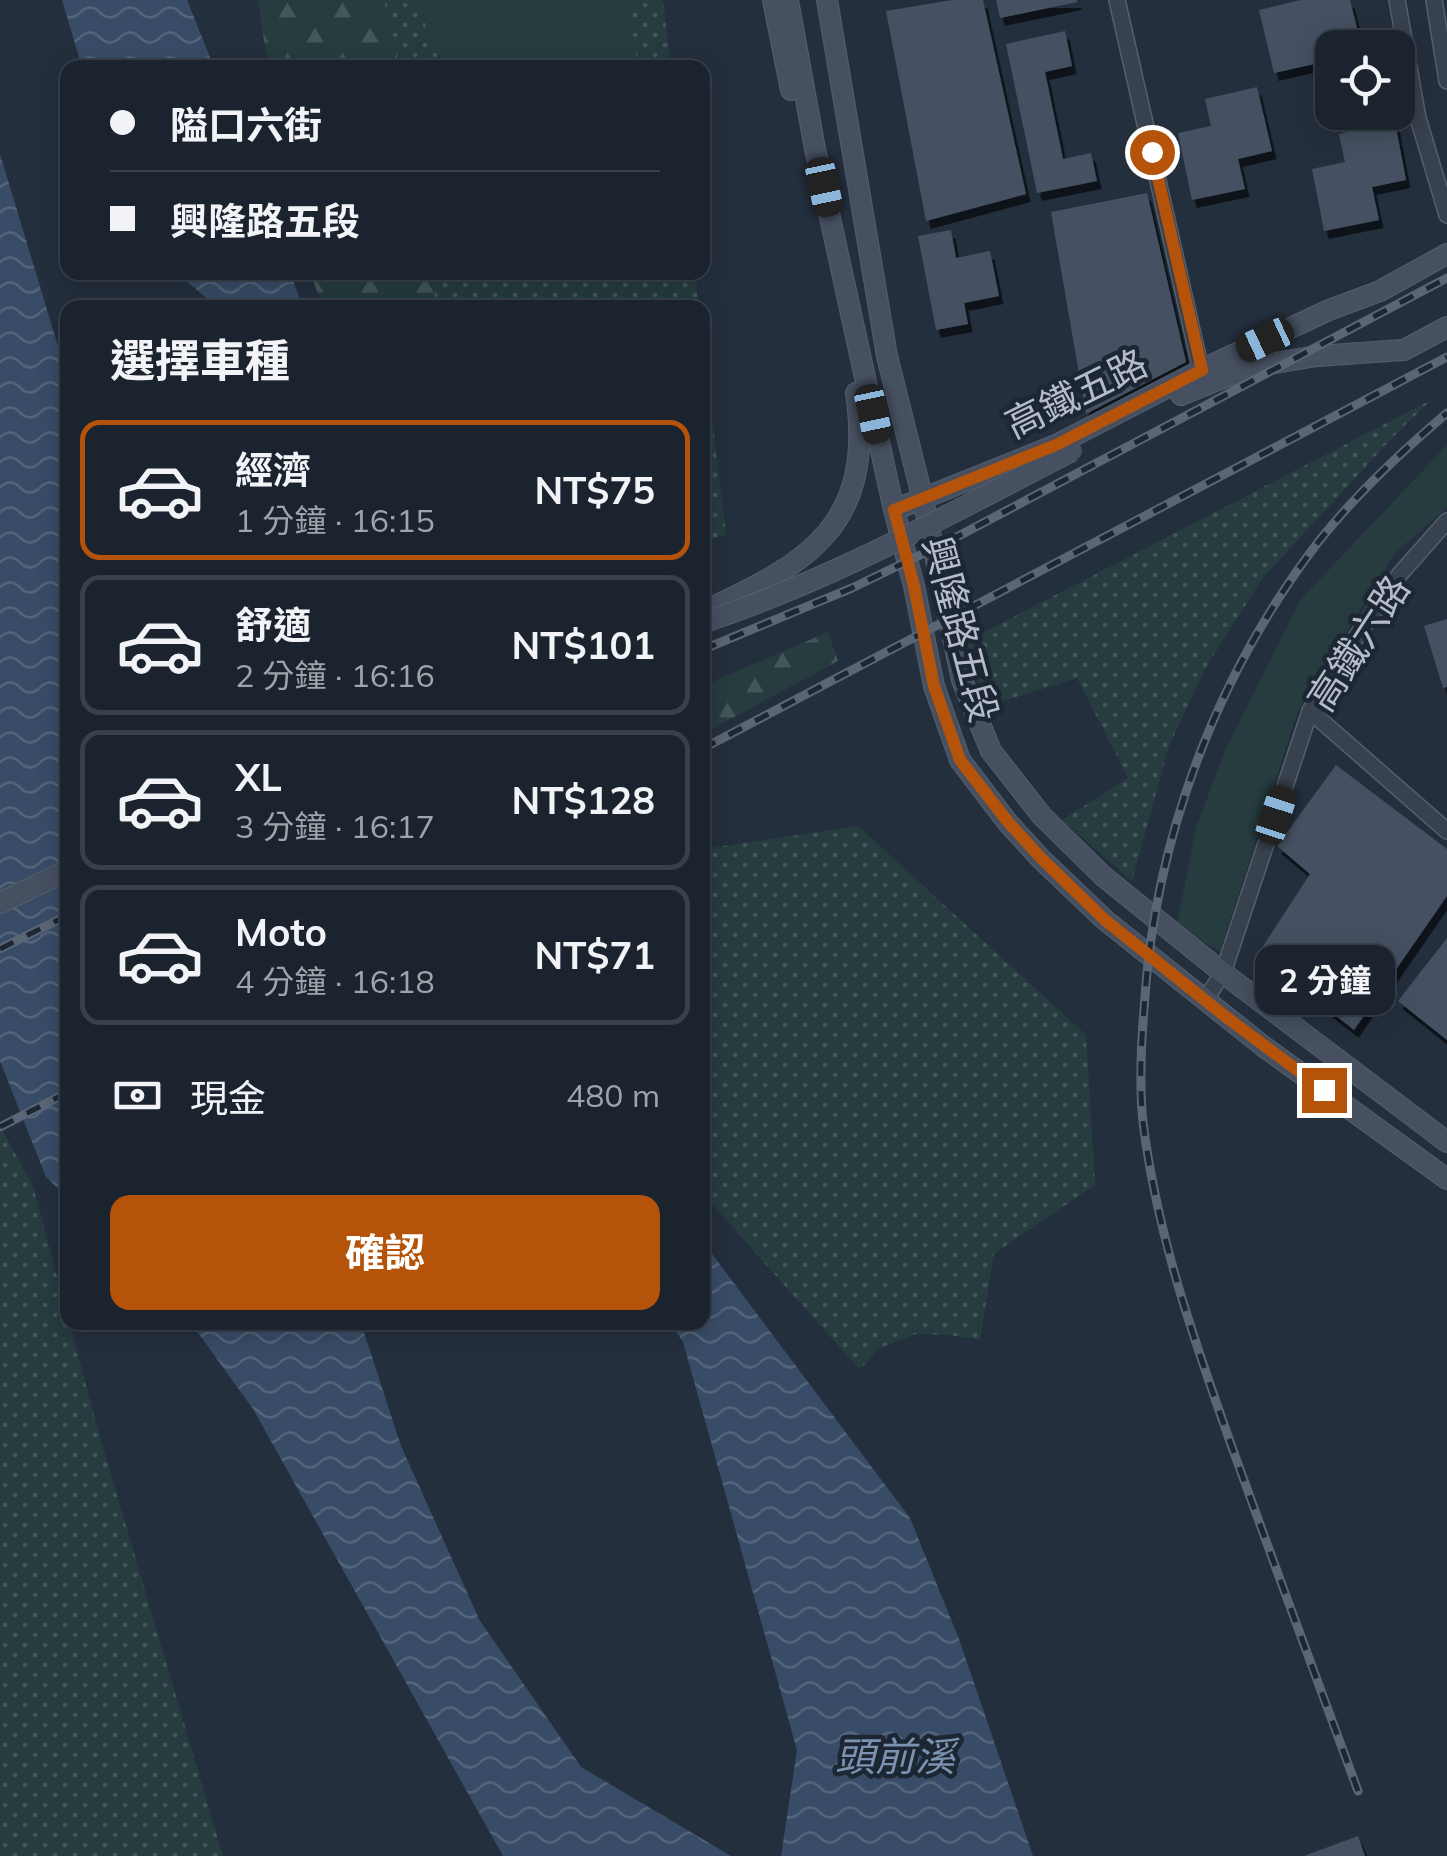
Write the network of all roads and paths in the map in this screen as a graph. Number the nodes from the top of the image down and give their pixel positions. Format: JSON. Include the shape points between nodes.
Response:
{"nodes":[{"id":1,"x":773,"y":0,"type":"edge"},
{"id":2,"x":788,"y":0,"type":"edge"},
{"id":3,"x":827,"y":0,"type":"edge"},
{"id":4,"x":1116,"y":0,"type":"edge"},
{"id":5,"x":1397,"y":0,"type":"edge"},
{"id":6,"x":1434,"y":0,"type":"edge"},
{"id":7,"x":1447,"y":81,"type":"edge"},
{"id":8,"x":1447,"y":215,"type":"edge"},
{"id":9,"x":1447,"y":254,"type":"edge"},
{"id":10,"x":1447,"y":327,"type":"edge"},
{"id":11,"x":1197,"y":380,"type":"junction"},
{"id":12,"x":923,"y":500,"type":"junction"},
{"id":13,"x":894,"y":510,"type":"junction"},
{"id":14,"x":1447,"y":521,"type":"edge"},
{"id":15,"x":710,"y":608,"type":"edge"},
{"id":16,"x":710,"y":620,"type":"edge"},
{"id":17,"x":1310,"y":711,"type":"junction"},
{"id":18,"x":1447,"y":831,"type":"edge"},
{"id":19,"x":60,"y":874,"type":"edge"},
{"id":20,"x":0,"y":903,"type":"edge"},
{"id":21,"x":1223,"y":974,"type":"junction"},
{"id":22,"x":1205,"y":1000,"type":"junction"},
{"id":23,"x":1447,"y":1142,"type":"edge"},
{"id":24,"x":1447,"y":1179,"type":"edge"}],
"edges":[{"from":1,"to":15,"type":"street","via":[[853,374],[859,454],[843,512],[810,552]]},
{"from":2,"to":13,"type":"street","name":"興隆路五段"},
{"from":3,"to":12,"type":"street","name":"興隆路五段","via":[[887,356]]},
{"from":4,"to":11,"type":"street"},
{"from":5,"to":8,"type":"street","via":[[1418,118]]},
{"from":6,"to":7,"type":"street"},
{"from":9,"to":11,"type":"street","name":"高鐵五路"},
{"from":10,"to":11,"type":"street","name":"高鐵五路","via":[[1404,350],[1268,364]]},
{"from":11,"to":12,"type":"street","name":"高鐵五路"},
{"from":11,"to":16,"type":"street","bridge":true,"via":[[873,554]]},
{"from":12,"to":13,"type":"street","name":"高鐵五路"},
{"from":12,"to":21,"type":"street","name":"興隆路五段","via":[[962,680],[991,751],[1042,816],[1103,876]]},
{"from":13,"to":22,"type":"street","name":"興隆路五段","via":[[934,686],[960,760],[1041,858]]},
{"from":14,"to":17,"type":"street","name":"高鐵六路","via":[[1400,574]]},
{"from":17,"to":18,"type":"street"},
{"from":17,"to":21,"type":"street","name":"高鐵六路"},
{"from":19,"to":20,"type":"street"},
{"from":21,"to":22,"type":"street","name":"高鐵六路"},
{"from":21,"to":23,"type":"street","name":"興隆路五段"},
{"from":22,"to":24,"type":"street","name":"興隆路五段"}]}
